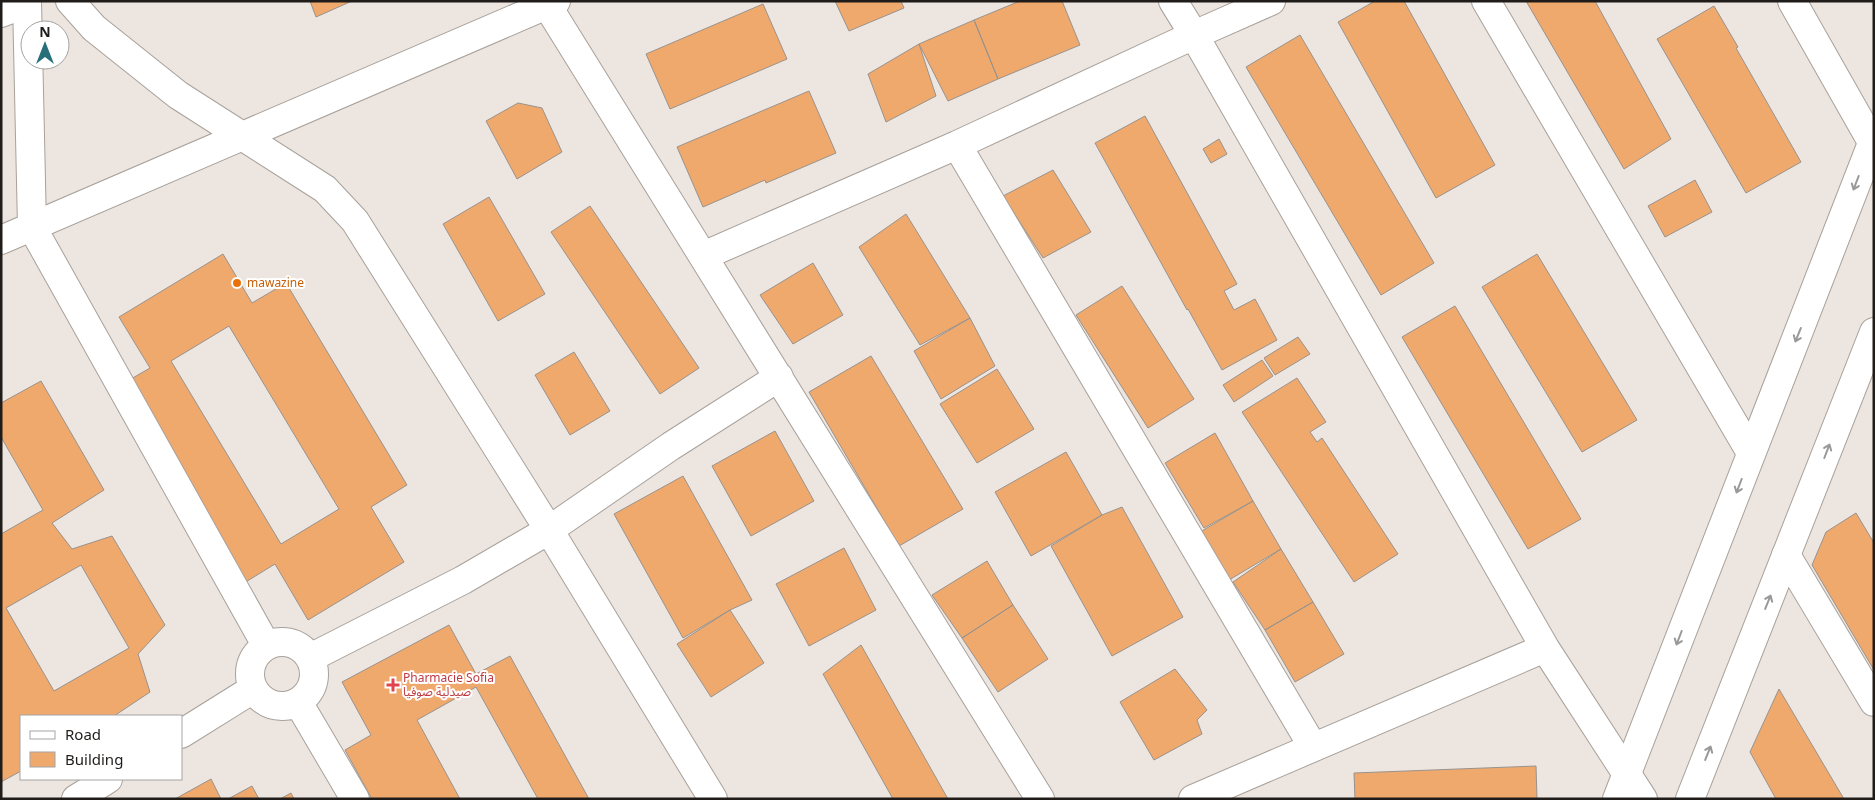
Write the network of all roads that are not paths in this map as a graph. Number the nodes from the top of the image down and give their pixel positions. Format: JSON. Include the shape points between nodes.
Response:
{"nodes":[{"id":1,"x":70,"y":1,"type":"edge"},
{"id":2,"x":1173,"y":1,"type":"edge"},
{"id":3,"x":1272,"y":1,"type":"edge"},
{"id":4,"x":1486,"y":1,"type":"edge"},
{"id":5,"x":1792,"y":1,"type":"edge"},
{"id":6,"x":27,"y":2,"type":"edge"},
{"id":7,"x":551,"y":3,"type":"edge"},
{"id":8,"x":1,"y":13,"type":"edge"},
{"id":9,"x":1194,"y":35,"type":"junction"},
{"id":10,"x":242,"y":136,"type":"junction"},
{"id":11,"x":1873,"y":140,"type":"edge"},
{"id":12,"x":958,"y":145,"type":"junction"},
{"id":13,"x":32,"y":227,"type":"junction"},
{"id":14,"x":1,"y":240,"type":"edge"},
{"id":15,"x":703,"y":256,"type":"junction"},
{"id":16,"x":1874,"y":332,"type":"edge"},
{"id":17,"x":779,"y":377,"type":"junction"},
{"id":18,"x":1752,"y":453,"type":"junction"},
{"id":19,"x":549,"y":530,"type":"junction"},
{"id":20,"x":1786,"y":555,"type":"junction"},
{"id":21,"x":266,"y":645,"type":"junction"},
{"id":22,"x":1545,"y":648,"type":"junction"},
{"id":23,"x":310,"y":658,"type":"junction"},
{"id":24,"x":253,"y":689,"type":"junction"},
{"id":25,"x":298,"y":702,"type":"junction"},
{"id":26,"x":1874,"y":702,"type":"edge"},
{"id":27,"x":182,"y":733,"type":"edge"},
{"id":28,"x":1313,"y":747,"type":"junction"},
{"id":29,"x":1627,"y":773,"type":"junction"},
{"id":30,"x":106,"y":780,"type":"edge"},
{"id":31,"x":76,"y":799,"type":"edge"},
{"id":32,"x":355,"y":799,"type":"edge"},
{"id":33,"x":713,"y":799,"type":"edge"},
{"id":34,"x":1040,"y":799,"type":"edge"},
{"id":35,"x":1192,"y":799,"type":"edge"},
{"id":36,"x":1617,"y":799,"type":"edge"},
{"id":37,"x":1643,"y":799,"type":"edge"},
{"id":38,"x":1690,"y":799,"type":"edge"}],
"edges":[{"from":1,"to":10,"type":"street","via":[[94,28],[171,89]]},
{"from":2,"to":9,"type":"street"},
{"from":3,"to":9,"type":"street"},
{"from":4,"to":18,"type":"street"},
{"from":5,"to":11,"type":"street"},
{"from":6,"to":8,"type":"street"},
{"from":6,"to":13,"type":"street"},
{"from":7,"to":10,"type":"street"},
{"from":7,"to":15,"type":"street"},
{"from":9,"to":12,"type":"street"},
{"from":9,"to":22,"type":"street"},
{"from":10,"to":13,"type":"street"},
{"from":10,"to":19,"type":"street","via":[[325,189],[355,221]]},
{"from":11,"to":18,"type":"street","one_way":true},
{"from":12,"to":15,"type":"street"},
{"from":12,"to":28,"type":"street"},
{"from":13,"to":14,"type":"street"},
{"from":13,"to":21,"type":"street"},
{"from":15,"to":17,"type":"street"},
{"from":20,"to":16,"type":"street","one_way":true},
{"from":17,"to":19,"type":"street"},
{"from":17,"to":34,"type":"street"},
{"from":18,"to":29,"type":"street","one_way":true},
{"from":19,"to":23,"type":"street","via":[[464,580]]},
{"from":19,"to":33,"type":"street"},
{"from":20,"to":26,"type":"street"},
{"from":38,"to":20,"type":"street","one_way":true},
{"from":21,"to":23,"type":"street","via":[[291,642]]},
{"from":21,"to":24,"type":"street","via":[[256,653],[250,665]]},
{"from":22,"to":28,"type":"street"},
{"from":22,"to":29,"type":"street"},
{"from":23,"to":25,"type":"street","via":[[315,670],[313,682],[308,694]]},
{"from":24,"to":25,"type":"street","via":[[273,705],[286,706]]},
{"from":24,"to":27,"type":"street"},
{"from":25,"to":32,"type":"street"},
{"from":28,"to":35,"type":"street"},
{"from":29,"to":36,"type":"street"},
{"from":29,"to":37,"type":"street"},
{"from":30,"to":31,"type":"street"}]}
